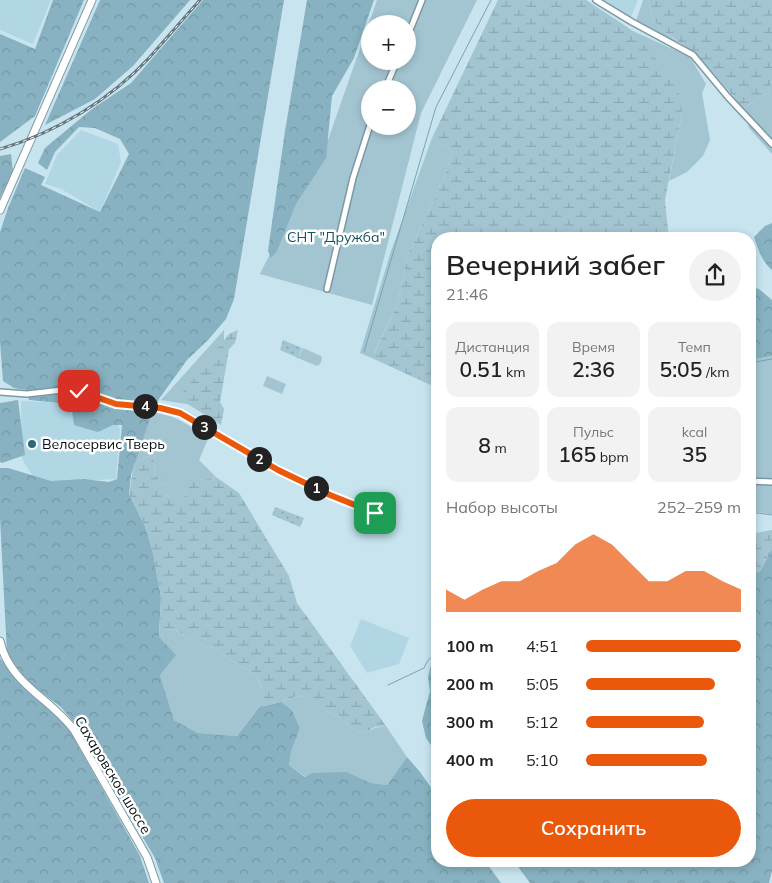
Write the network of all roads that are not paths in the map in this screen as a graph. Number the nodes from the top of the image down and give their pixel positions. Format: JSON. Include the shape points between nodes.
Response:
{"nodes":[{"id":1,"x":92,"y":0,"type":"edge"},
{"id":2,"x":422,"y":0,"type":"edge"},
{"id":3,"x":596,"y":0,"type":"edge"},
{"id":4,"x":416,"y":15,"type":"edge"},
{"id":5,"x":367,"y":135,"type":"edge"},
{"id":6,"x":772,"y":144,"type":"edge"},
{"id":7,"x":0,"y":210,"type":"edge"},
{"id":8,"x":327,"y":289,"type":"dead end"},
{"id":9,"x":0,"y":392,"type":"edge"},
{"id":10,"x":756,"y":481,"type":"edge"},
{"id":11,"x":772,"y":482,"type":"edge"},
{"id":12,"x":375,"y":513,"type":"dead end"},
{"id":13,"x":0,"y":642,"type":"edge"},
{"id":14,"x":156,"y":883,"type":"edge"}],
"edges":[{"from":1,"to":7,"type":"main road"},
{"from":2,"to":4,"type":"street"},
{"from":3,"to":6,"type":"street","via":[[693,55]]},
{"from":5,"to":8,"type":"street","via":[[353,178]]},
{"from":9,"to":12,"type":"street","via":[[27,394],[71,389],[116,404],[165,409],[188,417],[296,479]]},
{"from":10,"to":11,"type":"street"},
{"from":13,"to":14,"type":"main road","name":"Сахаровское шоссе","via":[[15,674],[74,730],[147,857]]}]}
